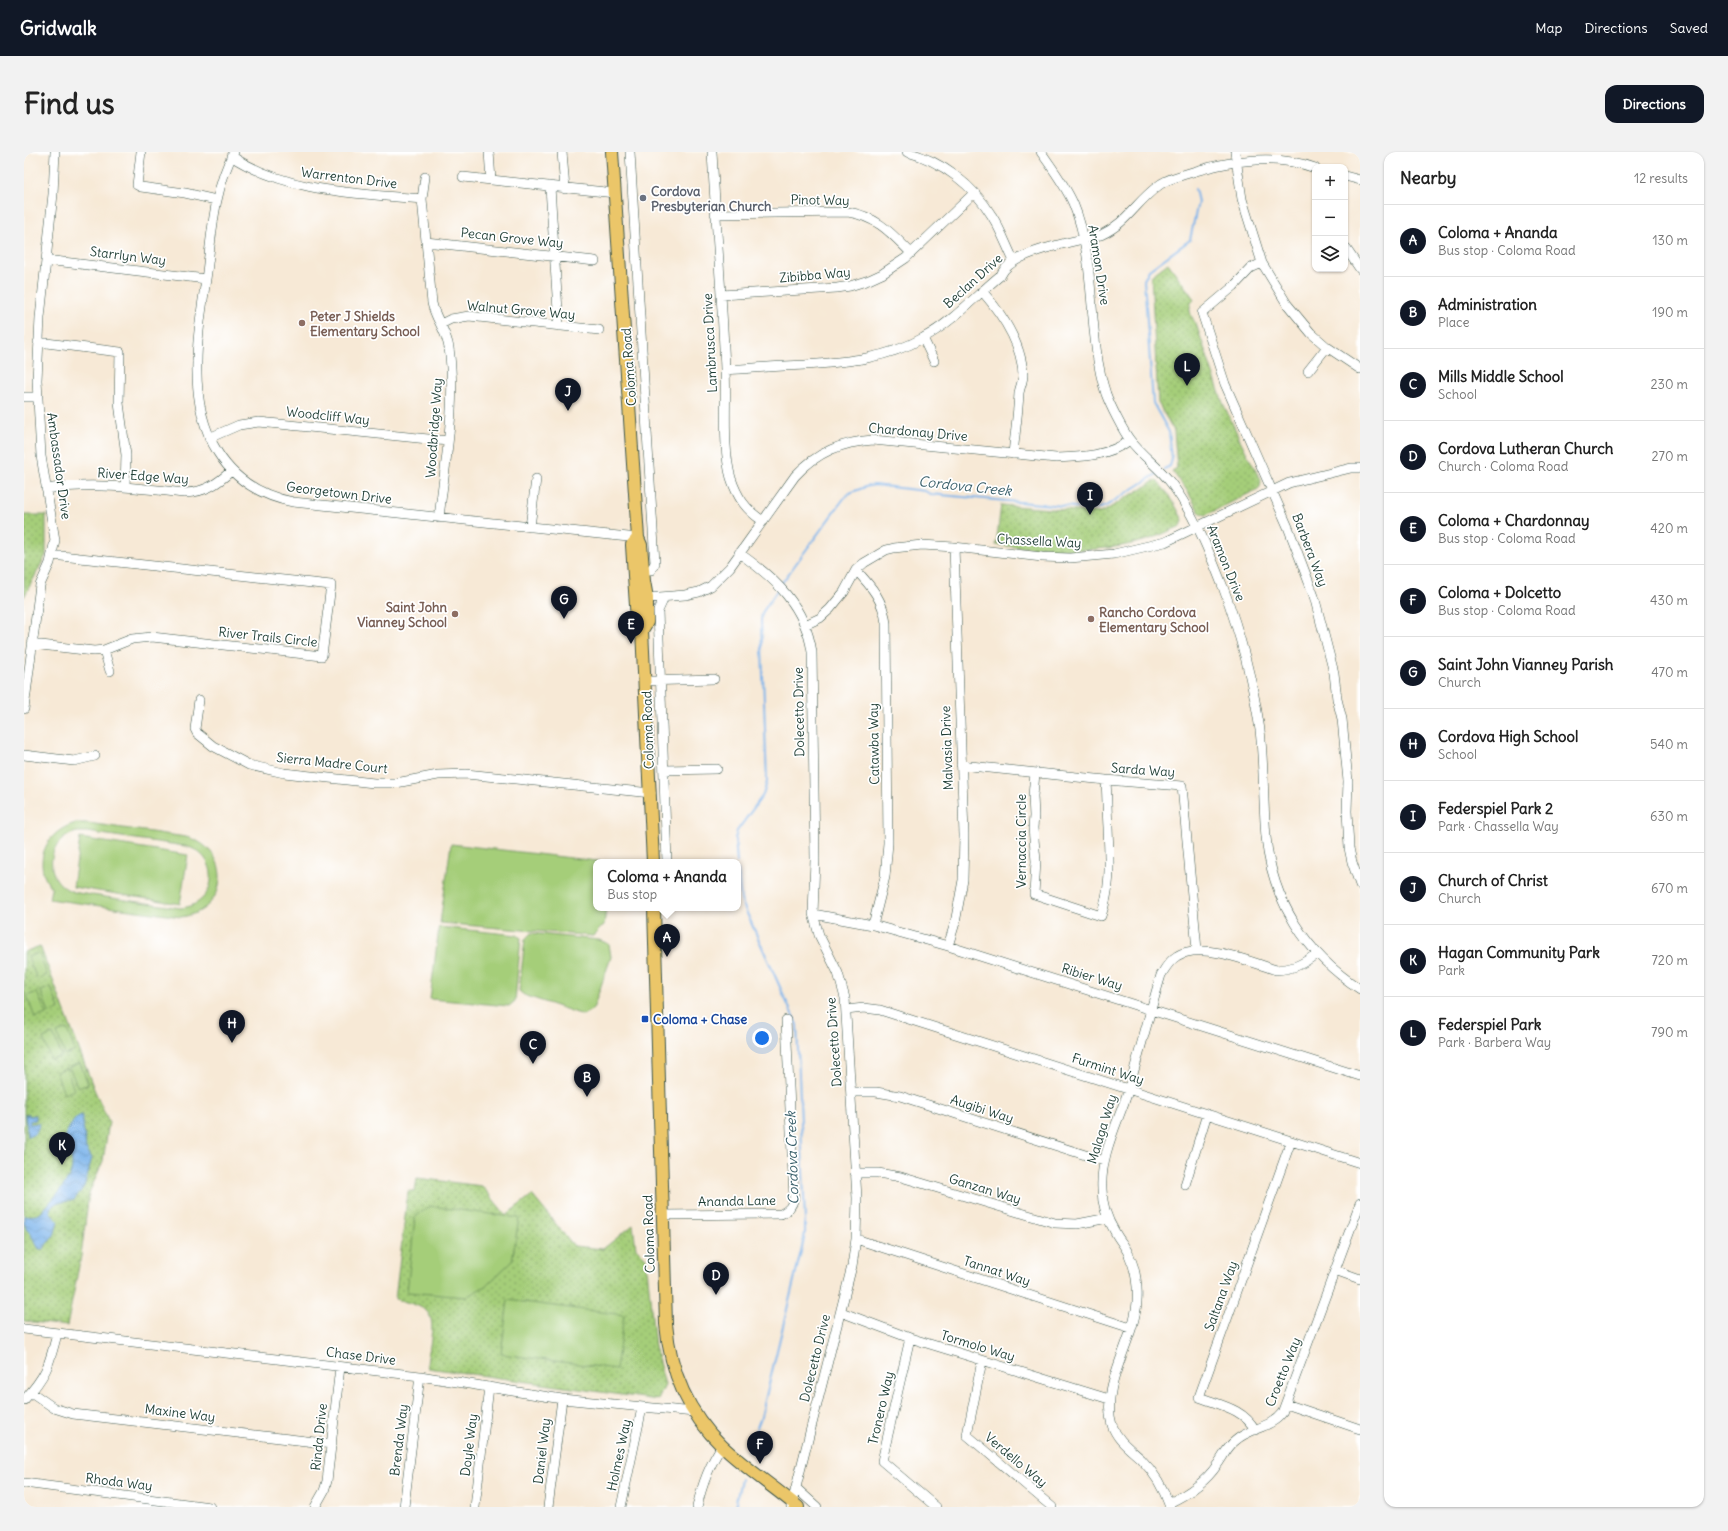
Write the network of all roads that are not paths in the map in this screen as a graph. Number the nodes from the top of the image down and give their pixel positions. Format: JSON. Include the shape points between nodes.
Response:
{"nodes":[{"id":1,"x":55,"y":152,"type":"edge"},
{"id":2,"x":141,"y":152,"type":"edge"},
{"id":3,"x":489,"y":152,"type":"edge"},
{"id":4,"x":562,"y":152,"type":"edge"},
{"id":5,"x":612,"y":152,"type":"edge"},
{"id":6,"x":630,"y":152,"type":"edge"},
{"id":7,"x":712,"y":152,"type":"edge"},
{"id":8,"x":907,"y":152,"type":"edge"},
{"id":9,"x":1041,"y":152,"type":"edge"},
{"id":10,"x":1235,"y":152,"type":"edge"},
{"id":11,"x":232,"y":154,"type":"edge"},
{"id":12,"x":1236,"y":162,"type":"junction"},
{"id":13,"x":1312,"y":167,"type":"edge"},
{"id":14,"x":424,"y":177,"type":"dead end"},
{"id":15,"x":463,"y":177,"type":"dead end"},
{"id":16,"x":1348,"y":177,"type":"edge"},
{"id":17,"x":491,"y":180,"type":"junction"},
{"id":18,"x":1360,"y":180,"type":"edge"},
{"id":19,"x":550,"y":187,"type":"junction"},
{"id":20,"x":564,"y":189,"type":"junction"},
{"id":21,"x":615,"y":193,"type":"junction"},
{"id":22,"x":974,"y":193,"type":"junction"},
{"id":23,"x":422,"y":199,"type":"junction"},
{"id":24,"x":216,"y":200,"type":"junction"},
{"id":25,"x":716,"y":214,"type":"junction"},
{"id":26,"x":1083,"y":240,"type":"junction"},
{"id":27,"x":426,"y":242,"type":"junction"},
{"id":28,"x":1348,"y":251,"type":"edge"},
{"id":29,"x":911,"y":253,"type":"junction"},
{"id":30,"x":555,"y":256,"type":"junction"},
{"id":31,"x":46,"y":260,"type":"junction"},
{"id":32,"x":595,"y":261,"type":"dead end"},
{"id":33,"x":1014,"y":261,"type":"junction"},
{"id":34,"x":1262,"y":263,"type":"junction"},
{"id":35,"x":1360,"y":269,"type":"edge"},
{"id":36,"x":206,"y":279,"type":"junction"},
{"id":37,"x":982,"y":291,"type":"junction"},
{"id":38,"x":721,"y":295,"type":"junction"},
{"id":39,"x":441,"y":324,"type":"junction"},
{"id":40,"x":559,"y":326,"type":"junction"},
{"id":41,"x":599,"y":330,"type":"dead end"},
{"id":42,"x":923,"y":338,"type":"junction"},
{"id":43,"x":38,"y":342,"type":"junction"},
{"id":44,"x":1327,"y":347,"type":"junction"},
{"id":45,"x":934,"y":361,"type":"dead end"},
{"id":46,"x":1360,"y":369,"type":"edge"},
{"id":47,"x":726,"y":370,"type":"junction"},
{"id":48,"x":1308,"y":371,"type":"dead end"},
{"id":49,"x":24,"y":397,"type":"edge"},
{"id":50,"x":37,"y":397,"type":"junction"},
{"id":51,"x":209,"y":438,"type":"junction"},
{"id":52,"x":1130,"y":440,"type":"junction"},
{"id":53,"x":448,"y":441,"type":"junction"},
{"id":54,"x":1013,"y":454,"type":"junction"},
{"id":55,"x":1360,"y":468,"type":"edge"},
{"id":56,"x":231,"y":471,"type":"junction"},
{"id":57,"x":536,"y":479,"type":"dead end"},
{"id":58,"x":125,"y":487,"type":"junction"},
{"id":59,"x":46,"y":489,"type":"junction"},
{"id":60,"x":1272,"y":491,"type":"junction"},
{"id":61,"x":439,"y":518,"type":"junction"},
{"id":62,"x":763,"y":521,"type":"junction"},
{"id":63,"x":1197,"y":527,"type":"junction"},
{"id":64,"x":530,"y":528,"type":"junction"},
{"id":65,"x":638,"y":538,"type":"junction"},
{"id":66,"x":954,"y":547,"type":"junction"},
{"id":67,"x":739,"y":553,"type":"junction"},
{"id":68,"x":52,"y":554,"type":"junction"},
{"id":69,"x":643,"y":570,"type":"junction"},
{"id":70,"x":856,"y":570,"type":"junction"},
{"id":71,"x":647,"y":598,"type":"junction"},
{"id":72,"x":664,"y":598,"type":"junction"},
{"id":73,"x":637,"y":618,"type":"junction"},
{"id":74,"x":805,"y":625,"type":"junction"},
{"id":75,"x":642,"y":630,"type":"junction"},
{"id":76,"x":32,"y":644,"type":"junction"},
{"id":77,"x":104,"y":650,"type":"junction"},
{"id":78,"x":110,"y":671,"type":"dead end"},
{"id":79,"x":714,"y":679,"type":"dead end"},
{"id":80,"x":660,"y":680,"type":"junction"},
{"id":81,"x":644,"y":681,"type":"junction"},
{"id":82,"x":199,"y":700,"type":"dead end"},
{"id":83,"x":24,"y":709,"type":"edge"},
{"id":84,"x":24,"y":755,"type":"edge"},
{"id":85,"x":95,"y":756,"type":"dead end"},
{"id":86,"x":961,"y":765,"type":"junction"},
{"id":87,"x":717,"y":769,"type":"dead end"},
{"id":88,"x":664,"y":770,"type":"junction"},
{"id":89,"x":1035,"y":773,"type":"junction"},
{"id":90,"x":1106,"y":780,"type":"junction"},
{"id":91,"x":651,"y":793,"type":"junction"},
{"id":92,"x":653,"y":859,"type":"edge"},
{"id":93,"x":667,"y":859,"type":"edge"},
{"id":94,"x":1360,"y":885,"type":"edge"},
{"id":95,"x":654,"y":911,"type":"edge"},
{"id":96,"x":813,"y":914,"type":"junction"},
{"id":97,"x":873,"y":925,"type":"junction"},
{"id":98,"x":948,"y":946,"type":"junction"},
{"id":99,"x":1197,"y":950,"type":"junction"},
{"id":100,"x":1316,"y":953,"type":"junction"},
{"id":101,"x":1360,"y":989,"type":"edge"},
{"id":102,"x":1151,"y":1009,"type":"junction"},
{"id":103,"x":846,"y":1010,"type":"junction"},
{"id":104,"x":786,"y":1020,"type":"dead end"},
{"id":105,"x":1360,"y":1076,"type":"edge"},
{"id":106,"x":1128,"y":1089,"type":"junction"},
{"id":107,"x":851,"y":1092,"type":"junction"},
{"id":108,"x":1207,"y":1114,"type":"junction"},
{"id":109,"x":1291,"y":1141,"type":"junction"},
{"id":110,"x":1104,"y":1161,"type":"junction"},
{"id":111,"x":1360,"y":1163,"type":"edge"},
{"id":112,"x":855,"y":1173,"type":"junction"},
{"id":113,"x":1185,"y":1185,"type":"dead end"},
{"id":114,"x":1360,"y":1203,"type":"edge"},
{"id":115,"x":663,"y":1215,"type":"junction"},
{"id":116,"x":1108,"y":1218,"type":"junction"},
{"id":117,"x":856,"y":1239,"type":"junction"},
{"id":118,"x":1336,"y":1270,"type":"junction"},
{"id":119,"x":1360,"y":1279,"type":"edge"},
{"id":120,"x":841,"y":1312,"type":"junction"},
{"id":121,"x":1131,"y":1328,"type":"junction"},
{"id":122,"x":24,"y":1329,"type":"edge"},
{"id":123,"x":57,"y":1334,"type":"junction"},
{"id":124,"x":910,"y":1338,"type":"junction"},
{"id":125,"x":982,"y":1361,"type":"junction"},
{"id":126,"x":340,"y":1367,"type":"junction"},
{"id":127,"x":420,"y":1376,"type":"junction"},
{"id":128,"x":489,"y":1387,"type":"junction"},
{"id":129,"x":31,"y":1392,"type":"junction"},
{"id":130,"x":562,"y":1399,"type":"junction"},
{"id":131,"x":1109,"y":1399,"type":"junction"},
{"id":132,"x":24,"y":1400,"type":"edge"},
{"id":133,"x":1286,"y":1404,"type":"junction"},
{"id":134,"x":642,"y":1408,"type":"junction"},
{"id":135,"x":694,"y":1412,"type":"junction"},
{"id":136,"x":1360,"y":1429,"type":"edge"},
{"id":137,"x":1255,"y":1430,"type":"junction"},
{"id":138,"x":332,"y":1444,"type":"junction"},
{"id":139,"x":722,"y":1446,"type":"junction"},
{"id":140,"x":24,"y":1483,"type":"edge"},
{"id":141,"x":796,"y":1488,"type":"junction"},
{"id":142,"x":794,"y":1505,"type":"edge"},
{"id":143,"x":1170,"y":1505,"type":"edge"},
{"id":144,"x":210,"y":1507,"type":"edge"},
{"id":145,"x":315,"y":1507,"type":"edge"},
{"id":146,"x":404,"y":1507,"type":"edge"},
{"id":147,"x":475,"y":1507,"type":"edge"},
{"id":148,"x":548,"y":1507,"type":"edge"},
{"id":149,"x":621,"y":1507,"type":"edge"},
{"id":150,"x":697,"y":1507,"type":"edge"},
{"id":151,"x":817,"y":1507,"type":"edge"},
{"id":152,"x":936,"y":1507,"type":"edge"},
{"id":153,"x":1052,"y":1507,"type":"edge"}],
"edges":[{"from":1,"to":31,"type":"street","name":"Ambassador Drive"},
{"from":2,"to":24,"type":"street","via":[[137,185]]},
{"from":3,"to":17,"type":"street"},
{"from":4,"to":20,"type":"street"},
{"from":5,"to":21,"type":"main road","name":"Coloma Road"},
{"from":6,"to":69,"type":"street","name":"Coloma Road","via":[[655,563],[651,570]]},
{"from":7,"to":25,"type":"street","name":"Lambrusca Drive"},
{"from":8,"to":22,"type":"street","via":[[942,167]]},
{"from":9,"to":26,"type":"street","name":"Aramon Drive","via":[[1072,201]]},
{"from":10,"to":12,"type":"street"},
{"from":11,"to":23,"type":"street","name":"Warrenton Drive","via":[[244,165],[267,176],[305,187]]},
{"from":11,"to":24,"type":"street","name":"Georgetown Drive"},
{"from":12,"to":13,"type":"street","name":"Beclan Drive","via":[[1293,162]]},
{"from":12,"to":26,"type":"street","name":"Beclan Drive","via":[[1193,172],[1160,184],[1143,198],[1124,221],[1101,235]]},
{"from":12,"to":34,"type":"street","via":[[1242,199]]},
{"from":14,"to":23,"type":"street","name":"Woodbridge Way"},
{"from":15,"to":17,"type":"street"},
{"from":16,"to":18,"type":"street"},
{"from":17,"to":19,"type":"street"},
{"from":19,"to":20,"type":"street"},
{"from":19,"to":30,"type":"street"},
{"from":20,"to":21,"type":"street"},
{"from":21,"to":65,"type":"main road","name":"Coloma Road"},
{"from":22,"to":29,"type":"street","name":"Zibibba Way"},
{"from":22,"to":33,"type":"street","via":[[993,217]]},
{"from":23,"to":27,"type":"street","name":"Woodbridge Way"},
{"from":24,"to":36,"type":"street","name":"Georgetown Drive"},
{"from":25,"to":29,"type":"street","name":"Pinot Way","via":[[848,212],[875,220]]},
{"from":25,"to":38,"type":"street","name":"Lambrusca Drive"},
{"from":26,"to":33,"type":"street","name":"Beclan Drive","via":[[1045,248]]},
{"from":26,"to":52,"type":"street","name":"Aramon Drive","via":[[1101,376],[1107,396]]},
{"from":27,"to":30,"type":"street","name":"Pecan Grove Way"},
{"from":27,"to":39,"type":"street","name":"Woodbridge Way","via":[[433,307]]},
{"from":28,"to":35,"type":"street"},
{"from":29,"to":38,"type":"street","name":"Zibibba Way","via":[[882,274],[850,286]]},
{"from":30,"to":32,"type":"street","name":"Pecan Grove Way"},
{"from":30,"to":40,"type":"street"},
{"from":31,"to":36,"type":"street","name":"Starrlyn Way"},
{"from":31,"to":43,"type":"street","name":"Ambassador Drive"},
{"from":33,"to":37,"type":"street","name":"Beclan Drive","via":[[1004,269],[1002,275]]},
{"from":34,"to":44,"type":"street","via":[[1296,316]]},
{"from":34,"to":60,"type":"street","name":"Barbera Way","via":[[1251,268],[1202,314],[1225,384]]},
{"from":36,"to":51,"type":"street","name":"Georgetown Drive","via":[[197,363],[201,408]]},
{"from":37,"to":42,"type":"street","name":"Beclan Drive","via":[[954,317]]},
{"from":37,"to":54,"type":"street","via":[[1006,322],[1023,376]]},
{"from":38,"to":47,"type":"street","name":"Lambrusca Drive"},
{"from":39,"to":40,"type":"street","name":"Walnut Grove Way","via":[[451,319],[469,316]]},
{"from":39,"to":53,"type":"street","name":"Woodbridge Way","via":[[447,338],[451,370]]},
{"from":40,"to":41,"type":"street","name":"Walnut Grove Way"},
{"from":42,"to":45,"type":"street"},
{"from":42,"to":47,"type":"street","name":"Beclan Drive","via":[[899,350],[847,362]]},
{"from":43,"to":50,"type":"street","name":"Ambassador Drive"},
{"from":43,"to":58,"type":"street","via":[[120,352],[118,384],[126,455]]},
{"from":44,"to":46,"type":"street"},
{"from":44,"to":48,"type":"street"},
{"from":47,"to":62,"type":"street","name":"Lambrusca Drive","via":[[728,460],[731,476],[739,498]]},
{"from":49,"to":50,"type":"street"},
{"from":50,"to":59,"type":"street","name":"Ambassador Drive"},
{"from":51,"to":53,"type":"street","name":"Woodcliff Way","via":[[239,424],[259,422]]},
{"from":51,"to":56,"type":"street","name":"Georgetown Drive"},
{"from":52,"to":54,"type":"street","name":"Chardonay Drive","via":[[1109,451],[1086,457],[1056,458]]},
{"from":52,"to":63,"type":"street","name":"Aramon Drive","via":[[1161,471],[1184,503]]},
{"from":53,"to":61,"type":"street","name":"Woodbridge Way"},
{"from":54,"to":62,"type":"street","name":"Chardonay Drive","via":[[885,440],[852,442],[822,453],[804,466]]},
{"from":55,"to":60,"type":"street","name":"Chassella Way","via":[[1289,483]]},
{"from":56,"to":58,"type":"street","name":"River Edge Way","via":[[211,487],[194,493]]},
{"from":56,"to":61,"type":"street","name":"Georgetown Drive","via":[[250,487],[282,500]]},
{"from":57,"to":64,"type":"street"},
{"from":58,"to":59,"type":"street","name":"River Edge Way"},
{"from":59,"to":68,"type":"street","name":"Ambassador Drive","via":[[55,533]]},
{"from":60,"to":63,"type":"street","name":"Chassella Way"},
{"from":60,"to":94,"type":"street","name":"Barbera Way","via":[[1307,575],[1334,673],[1342,719],[1348,781],[1349,848]]},
{"from":61,"to":64,"type":"street","name":"Georgetown Drive"},
{"from":62,"to":67,"type":"street","name":"Chardonay Drive"},
{"from":63,"to":66,"type":"street","name":"Chassella Way","via":[[1165,542],[1095,557],[1042,557]]},
{"from":63,"to":100,"type":"street","name":"Aramon Drive","via":[[1231,610],[1252,688],[1260,731],[1269,858],[1284,905],[1298,931]]},
{"from":64,"to":65,"type":"street","name":"Georgetown Drive"},
{"from":65,"to":69,"type":"main road","name":"Coloma Road"},
{"from":65,"to":73,"type":"main road","name":"Coloma Road","via":[[632,545]]},
{"from":66,"to":70,"type":"street","name":"Chassella Way","via":[[922,545],[894,548],[874,556]]},
{"from":66,"to":86,"type":"street","name":"Malvasia Drive"},
{"from":67,"to":72,"type":"street","name":"Chardonay Drive","via":[[724,574],[705,590]]},
{"from":67,"to":74,"type":"street","name":"Dolecetto Drive","via":[[780,588],[799,611]]},
{"from":68,"to":76,"type":"street","name":"Ambassador Drive","via":[[40,585]]},
{"from":68,"to":77,"type":"street","name":"River Trails Circle","via":[[331,585],[322,656],[152,637],[132,639]]},
{"from":69,"to":71,"type":"main road","name":"Coloma Road"},
{"from":70,"to":74,"type":"street","name":"Chassella Way","via":[[844,592],[830,608],[820,618]]},
{"from":70,"to":97,"type":"street","name":"Catawba Way","via":[[877,593],[886,623],[888,843],[885,877]]},
{"from":71,"to":72,"type":"street","name":"Chardonay Drive"},
{"from":71,"to":73,"type":"main road","via":[[641,604]]},
{"from":71,"to":75,"type":"main road","name":"Coloma Road","via":[[647,622]]},
{"from":72,"to":80,"type":"street","name":"Coloma Road","via":[[658,611]]},
{"from":73,"to":75,"type":"main road","name":"Coloma Road"},
{"from":74,"to":96,"type":"street","name":"Dolecetto Drive","via":[[812,652],[815,860]]},
{"from":75,"to":81,"type":"main road","name":"Coloma Road"},
{"from":76,"to":77,"type":"street","name":"River Trails Circle"},
{"from":76,"to":83,"type":"street","name":"Ambassador Drive"},
{"from":77,"to":78,"type":"street"},
{"from":79,"to":80,"type":"street"},
{"from":80,"to":81,"type":"street"},
{"from":80,"to":88,"type":"street","name":"Coloma Road"},
{"from":81,"to":91,"type":"main road","name":"Coloma Road"},
{"from":82,"to":91,"type":"street","name":"Sierra Madre Court","via":[[197,733],[213,746],[249,765],[284,774],[396,783],[438,775],[466,774]]},
{"from":84,"to":85,"type":"street","via":[[74,760]]},
{"from":86,"to":89,"type":"street","name":"Sarda Way"},
{"from":86,"to":98,"type":"street","name":"Malvasia Drive","via":[[964,835],[962,880],[955,923]]},
{"from":87,"to":88,"type":"street"},
{"from":88,"to":93,"type":"street","name":"Coloma Road"},
{"from":89,"to":90,"type":"street","name":"Sarda Way"},
{"from":89,"to":90,"type":"street","name":"Vernaccia Circle","via":[[1034,894],[1101,916],[1107,897],[1110,855]]},
{"from":90,"to":99,"type":"street","name":"Sarda Way","via":[[1182,786]]},
{"from":91,"to":92,"type":"main road","name":"Coloma Road"},
{"from":95,"to":115,"type":"main road","name":"Coloma Road"},
{"from":96,"to":97,"type":"street","name":"Ribier Way"},
{"from":96,"to":103,"type":"street","name":"Dolecetto Drive","via":[[819,935],[838,973]]},
{"from":97,"to":98,"type":"street","name":"Ribier Way"},
{"from":98,"to":102,"type":"street","name":"Ribier Way"},
{"from":99,"to":100,"type":"street","name":"Malaga Way","via":[[1224,954],[1276,970],[1301,965]]},
{"from":99,"to":102,"type":"street","name":"Malaga Way","via":[[1178,955],[1165,969]]},
{"from":100,"to":101,"type":"street","name":"Aramon Drive"},
{"from":102,"to":105,"type":"street","name":"Ribier Way"},
{"from":102,"to":106,"type":"street","name":"Malaga Way"},
{"from":103,"to":106,"type":"street","name":"Furmint Way","via":[[880,1010]]},
{"from":103,"to":107,"type":"street","name":"Dolecetto Drive"},
{"from":104,"to":115,"type":"street","name":"Ananda Lane","via":[[793,1204],[781,1214]]},
{"from":106,"to":108,"type":"street","name":"Furmint Way"},
{"from":106,"to":110,"type":"street","name":"Malaga Way"},
{"from":107,"to":110,"type":"street","name":"Augibi Way","via":[[876,1092],[900,1096]]},
{"from":107,"to":112,"type":"street","name":"Dolecetto Drive"},
{"from":108,"to":109,"type":"street","name":"Furmint Way"},
{"from":108,"to":113,"type":"street"},
{"from":109,"to":111,"type":"street","name":"Furmint Way"},
{"from":109,"to":137,"type":"street","name":"Saltana Way","via":[[1199,1397],[1242,1414]]},
{"from":110,"to":116,"type":"street","name":"Malaga Way","via":[[1101,1188]]},
{"from":112,"to":116,"type":"street","name":"Ganzan Way","via":[[901,1177],[1055,1223],[1077,1224]]},
{"from":112,"to":117,"type":"street","name":"Dolecetto Drive"},
{"from":114,"to":118,"type":"street","name":"Croetto Way"},
{"from":115,"to":135,"type":"main road","name":"Coloma Road","via":[[668,1346],[677,1379]]},
{"from":116,"to":121,"type":"street","name":"Malaga Way","via":[[1127,1250],[1135,1272],[1136,1314]]},
{"from":117,"to":120,"type":"street","name":"Dolecetto Drive"},
{"from":117,"to":121,"type":"street","name":"Tannat Way"},
{"from":118,"to":119,"type":"street"},
{"from":118,"to":133,"type":"street","name":"Croetto Way"},
{"from":120,"to":124,"type":"street","name":"Tormolo Way"},
{"from":120,"to":141,"type":"street","name":"Dolecetto Drive"},
{"from":121,"to":131,"type":"street","name":"Malaga Way"},
{"from":122,"to":123,"type":"street","name":"Chase Drive"},
{"from":123,"to":126,"type":"street","name":"Chase Drive"},
{"from":123,"to":129,"type":"street","via":[[48,1366]]},
{"from":124,"to":125,"type":"street","name":"Tormolo Way"},
{"from":124,"to":152,"type":"street","name":"Tronero Way","via":[[882,1461]]},
{"from":125,"to":131,"type":"street","name":"Tormolo Way"},
{"from":125,"to":153,"type":"street","name":"Verdello Way","via":[[967,1436]]},
{"from":126,"to":127,"type":"street","name":"Chase Drive"},
{"from":126,"to":138,"type":"street","name":"Rinda Drive"},
{"from":127,"to":128,"type":"street","name":"Chase Drive"},
{"from":127,"to":146,"type":"street","name":"Brenda Way"},
{"from":128,"to":130,"type":"street","name":"Chase Drive"},
{"from":128,"to":147,"type":"street","name":"Doyle Way"},
{"from":129,"to":132,"type":"street"},
{"from":129,"to":138,"type":"street","name":"Maxine Way","via":[[54,1408],[73,1414]]},
{"from":130,"to":134,"type":"street","name":"Chase Drive"},
{"from":130,"to":148,"type":"street","name":"Daniel Way"},
{"from":131,"to":143,"type":"street","name":"Malaga Way","via":[[1108,1408],[1115,1433],[1152,1472]]},
{"from":133,"to":136,"type":"street"},
{"from":133,"to":137,"type":"street","name":"Croetto Way","via":[[1276,1420]]},
{"from":134,"to":135,"type":"street","name":"Chase Drive"},
{"from":134,"to":149,"type":"street","name":"Holmes Way"},
{"from":135,"to":139,"type":"main road","name":"Coloma Road"},
{"from":137,"to":143,"type":"street","name":"Croetto Way","via":[[1232,1444],[1201,1484]]},
{"from":138,"to":145,"type":"street","name":"Rinda Drive","via":[[327,1481]]},
{"from":139,"to":142,"type":"main road","name":"Coloma Road"},
{"from":139,"to":150,"type":"street","via":[[706,1473]]},
{"from":140,"to":144,"type":"street","name":"Rhoda Way"},
{"from":141,"to":142,"type":"street","name":"Dolecetto Drive"},
{"from":141,"to":151,"type":"street"}]}
